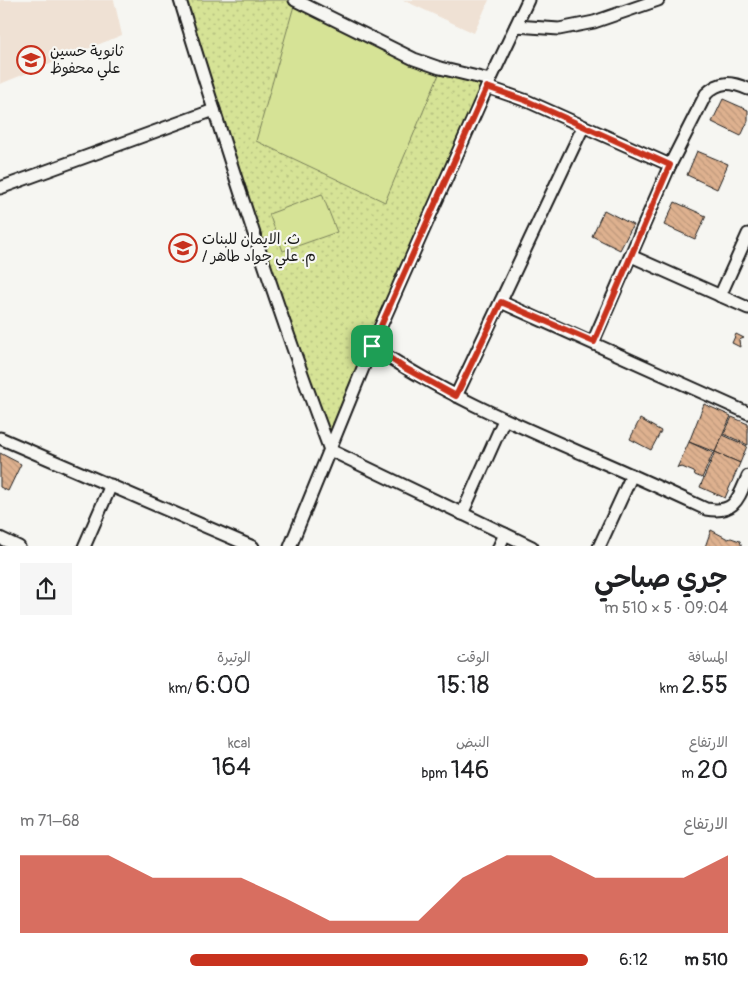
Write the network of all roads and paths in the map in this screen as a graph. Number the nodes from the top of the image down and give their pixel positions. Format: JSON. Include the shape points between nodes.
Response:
{"nodes":[{"id":1,"x":180,"y":0,"type":"edge"},
{"id":2,"x":294,"y":0,"type":"edge"},
{"id":3,"x":528,"y":0,"type":"edge"},
{"id":4,"x":658,"y":0,"type":"edge"},
{"id":5,"x":516,"y":26,"type":"junction"},
{"id":6,"x":488,"y":84,"type":"junction"},
{"id":7,"x":748,"y":89,"type":"edge"},
{"id":8,"x":214,"y":110,"type":"junction"},
{"id":9,"x":583,"y":127,"type":"junction"},
{"id":10,"x":670,"y":165,"type":"junction"},
{"id":11,"x":0,"y":188,"type":"edge"},
{"id":12,"x":748,"y":234,"type":"edge"},
{"id":13,"x":631,"y":256,"type":"junction"},
{"id":14,"x":720,"y":296,"type":"junction"},
{"id":15,"x":501,"y":302,"type":"junction"},
{"id":16,"x":748,"y":308,"type":"edge"},
{"id":17,"x":594,"y":342,"type":"junction"},
{"id":18,"x":372,"y":346,"type":"junction"},
{"id":19,"x":456,"y":396,"type":"junction"},
{"id":20,"x":748,"y":412,"type":"edge"},
{"id":21,"x":504,"y":420,"type":"junction"},
{"id":22,"x":0,"y":438,"type":"edge"},
{"id":23,"x":330,"y":450,"type":"junction"},
{"id":24,"x":632,"y":475,"type":"junction"},
{"id":25,"x":748,"y":476,"type":"edge"},
{"id":26,"x":111,"y":485,"type":"junction"},
{"id":27,"x":462,"y":514,"type":"junction"},
{"id":28,"x":504,"y":534,"type":"junction"},
{"id":29,"x":0,"y":538,"type":"edge"},
{"id":30,"x":19,"y":546,"type":"edge"},
{"id":31,"x":84,"y":546,"type":"edge"},
{"id":32,"x":253,"y":546,"type":"edge"},
{"id":33,"x":290,"y":546,"type":"edge"},
{"id":34,"x":499,"y":546,"type":"edge"},
{"id":35,"x":532,"y":546,"type":"edge"},
{"id":36,"x":600,"y":546,"type":"edge"}],
"edges":[{"from":1,"to":8,"type":"street"},
{"from":2,"to":6,"type":"street","via":[[414,58]]},
{"from":3,"to":5,"type":"street"},
{"from":4,"to":5,"type":"street","via":[[594,22],[559,29]]},
{"from":5,"to":6,"type":"street"},
{"from":6,"to":9,"type":"street"},
{"from":6,"to":18,"type":"street"},
{"from":7,"to":10,"type":"street","via":[[736,83],[712,88]]},
{"from":8,"to":11,"type":"street"},
{"from":8,"to":23,"type":"street","via":[[295,357]]},
{"from":9,"to":10,"type":"street"},
{"from":9,"to":15,"type":"street"},
{"from":10,"to":13,"type":"street"},
{"from":12,"to":14,"type":"street"},
{"from":13,"to":14,"type":"street"},
{"from":13,"to":17,"type":"street"},
{"from":14,"to":16,"type":"street"},
{"from":15,"to":17,"type":"street"},
{"from":15,"to":19,"type":"street"},
{"from":17,"to":20,"type":"street"},
{"from":18,"to":19,"type":"street"},
{"from":18,"to":23,"type":"street"},
{"from":19,"to":21,"type":"street"},
{"from":21,"to":24,"type":"street"},
{"from":21,"to":27,"type":"street"},
{"from":22,"to":26,"type":"street"},
{"from":23,"to":27,"type":"street"},
{"from":23,"to":33,"type":"street"},
{"from":24,"to":25,"type":"street","via":[[706,509],[718,511],[731,507]]},
{"from":24,"to":36,"type":"street"},
{"from":26,"to":31,"type":"street"},
{"from":26,"to":32,"type":"street"},
{"from":27,"to":28,"type":"street"},
{"from":28,"to":34,"type":"street"},
{"from":28,"to":35,"type":"street"},
{"from":29,"to":30,"type":"street"}]}
